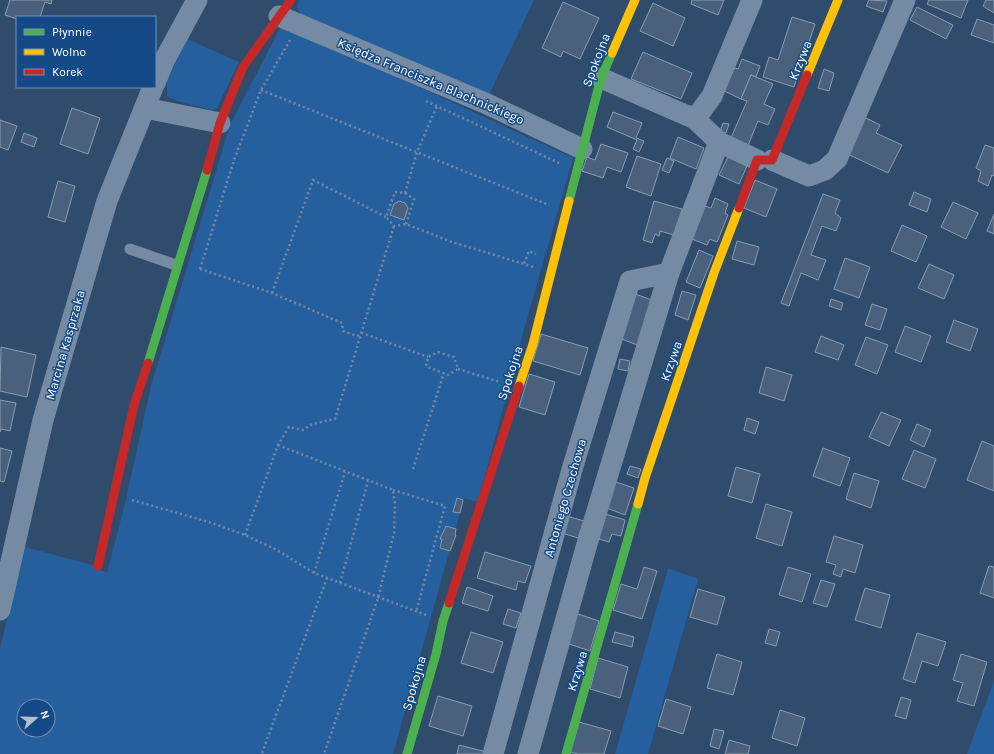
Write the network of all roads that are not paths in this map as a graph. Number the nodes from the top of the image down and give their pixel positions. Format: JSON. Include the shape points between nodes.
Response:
{"nodes":[{"id":1,"x":197,"y":0,"type":"edge"},
{"id":2,"x":635,"y":0,"type":"edge"},
{"id":3,"x":752,"y":0,"type":"edge"},
{"id":4,"x":838,"y":0,"type":"edge"},
{"id":5,"x":905,"y":0,"type":"edge"},
{"id":6,"x":285,"y":8,"type":"edge"},
{"id":7,"x":601,"y":78,"type":"junction"},
{"id":8,"x":156,"y":81,"type":"edge"},
{"id":9,"x":153,"y":88,"type":"edge"},
{"id":10,"x":145,"y":108,"type":"junction"},
{"id":11,"x":695,"y":118,"type":"junction"},
{"id":12,"x":220,"y":123,"type":"junction"},
{"id":13,"x":719,"y":142,"type":"junction"},
{"id":14,"x":582,"y":149,"type":"junction"},
{"id":15,"x":764,"y":160,"type":"junction"},
{"id":16,"x":130,"y":249,"type":"dead end"},
{"id":17,"x":178,"y":261,"type":"junction"},
{"id":18,"x":669,"y":273,"type":"junction"},
{"id":19,"x":98,"y":566,"type":"dead end"},
{"id":20,"x":0,"y":610,"type":"edge"},
{"id":21,"x":407,"y":754,"type":"edge"},
{"id":22,"x":493,"y":754,"type":"edge"},
{"id":23,"x":528,"y":754,"type":"edge"},
{"id":24,"x":566,"y":754,"type":"edge"}],
"edges":[{"from":1,"to":8,"type":"street"},
{"from":2,"to":7,"type":"street","name":"Spokojna"},
{"from":3,"to":11,"type":"street","via":[[712,96]]},
{"from":4,"to":15,"type":"street","name":"Krzywa"},
{"from":5,"to":15,"type":"street","via":[[837,159],[825,170],[809,176]]},
{"from":6,"to":12,"type":"street","via":[[244,67]]},
{"from":6,"to":14,"type":"street","name":"Księdza Franciszka Blachnickiego"},
{"from":7,"to":11,"type":"street"},
{"from":7,"to":14,"type":"street","name":"Spokojna"},
{"from":9,"to":10,"type":"street","name":"Marcina Kasprzaka"},
{"from":10,"to":12,"type":"street"},
{"from":10,"to":20,"type":"street","name":"Marcina Kasprzaka","via":[[107,201],[43,420]]},
{"from":11,"to":13,"type":"street"},
{"from":12,"to":17,"type":"street"},
{"from":13,"to":15,"type":"street"},
{"from":13,"to":18,"type":"street"},
{"from":14,"to":21,"type":"street","name":"Spokojna","via":[[533,344],[443,621]]},
{"from":15,"to":24,"type":"street","name":"Krzywa","via":[[714,273],[645,478]]},
{"from":16,"to":17,"type":"lane"},
{"from":17,"to":19,"type":"street","via":[[134,405]]},
{"from":18,"to":22,"type":"street","name":"Antoniego Czechowa","via":[[630,281],[573,466]]},
{"from":18,"to":23,"type":"street","via":[[589,537]]}]}
